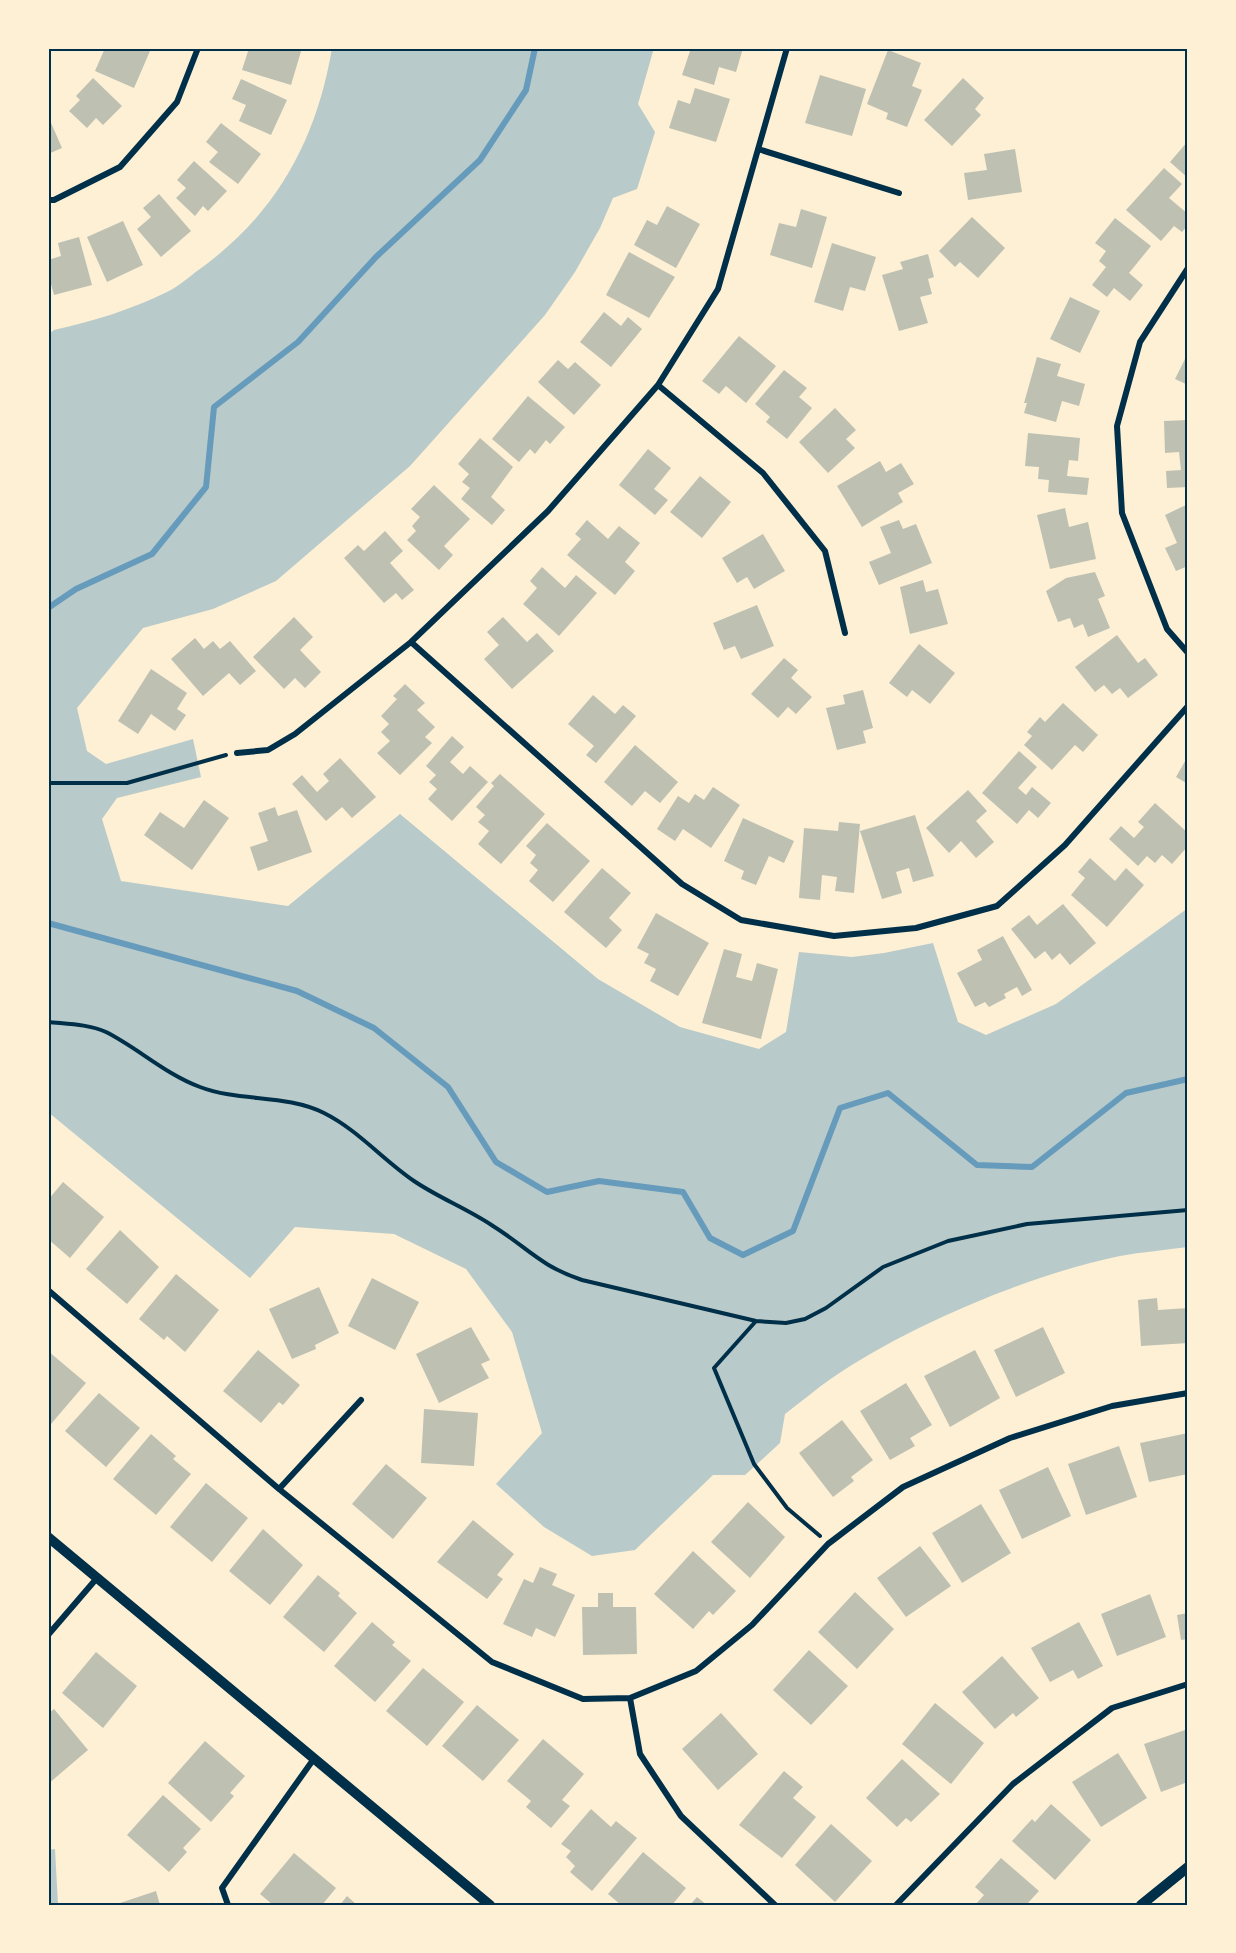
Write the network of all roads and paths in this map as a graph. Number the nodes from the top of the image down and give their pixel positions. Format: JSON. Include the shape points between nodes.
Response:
{"nodes":[{"id":1,"x":198,"y":48,"type":"edge"},
{"id":2,"x":787,"y":48,"type":"edge"},
{"id":3,"x":758,"y":149,"type":"junction"},
{"id":4,"x":899,"y":193,"type":"dead end"},
{"id":5,"x":48,"y":200,"type":"edge"},
{"id":6,"x":1188,"y":268,"type":"edge"},
{"id":7,"x":658,"y":385,"type":"junction"},
{"id":8,"x":846,"y":633,"type":"dead end"},
{"id":9,"x":411,"y":642,"type":"junction"},
{"id":10,"x":1188,"y":653,"type":"edge"},
{"id":11,"x":1188,"y":706,"type":"edge"},
{"id":12,"x":237,"y":753,"type":"joint"},
{"id":13,"x":48,"y":783,"type":"edge"},
{"id":14,"x":48,"y":1022,"type":"edge"},
{"id":15,"x":1188,"y":1210,"type":"edge"},
{"id":16,"x":48,"y":1290,"type":"edge"},
{"id":17,"x":756,"y":1321,"type":"junction"},
{"id":18,"x":1188,"y":1393,"type":"edge"},
{"id":19,"x":361,"y":1400,"type":"dead end"},
{"id":20,"x":279,"y":1489,"type":"junction"},
{"id":21,"x":48,"y":1537,"type":"edge"},
{"id":22,"x":828,"y":1544,"type":"junction"},
{"id":23,"x":97,"y":1578,"type":"junction"},
{"id":24,"x":48,"y":1635,"type":"edge"},
{"id":25,"x":1188,"y":1684,"type":"edge"},
{"id":26,"x":630,"y":1698,"type":"junction"},
{"id":27,"x":313,"y":1760,"type":"junction"},
{"id":28,"x":1188,"y":1867,"type":"edge"},
{"id":29,"x":228,"y":1905,"type":"edge"},
{"id":30,"x":490,"y":1905,"type":"edge"},
{"id":31,"x":776,"y":1905,"type":"edge"},
{"id":32,"x":896,"y":1905,"type":"edge"},
{"id":33,"x":1141,"y":1905,"type":"edge"}],
"edges":[{"from":1,"to":5,"type":"street","via":[[177,102],[120,167]]},
{"from":2,"to":3,"type":"street"},
{"from":3,"to":4,"type":"street"},
{"from":3,"to":7,"type":"street","via":[[718,289]]},
{"from":6,"to":10,"type":"street","via":[[1140,342],[1117,426],[1122,513],[1167,629]]},
{"from":7,"to":8,"type":"street","via":[[763,473],[825,550]]},
{"from":7,"to":9,"type":"street","via":[[548,511]]},
{"from":9,"to":11,"type":"street","via":[[682,884],[741,920],[834,936],[916,928],[997,906],[1065,845]]},
{"from":9,"to":12,"type":"street","via":[[295,734],[268,750]]},
{"from":12,"to":13,"type":"path","via":[[128,783]]},
{"from":14,"to":17,"type":"path","via":[[105,1032],[200,1088],[295,1103],[323,1113],[415,1181],[494,1226],[556,1271]]},
{"from":15,"to":17,"type":"path","via":[[1027,1224],[948,1241],[883,1267],[805,1319],[786,1323]]},
{"from":16,"to":20,"type":"street"},
{"from":17,"to":22,"type":"path","via":[[714,1368],[754,1464],[787,1508]]},
{"from":18,"to":22,"type":"street","via":[[1112,1406],[1010,1438],[903,1487]]},
{"from":19,"to":20,"type":"street"},
{"from":20,"to":26,"type":"street","via":[[492,1662],[583,1699]]},
{"from":21,"to":23,"type":"street"},
{"from":22,"to":26,"type":"street","via":[[753,1625],[696,1671]]},
{"from":23,"to":24,"type":"street"},
{"from":23,"to":27,"type":"street"},
{"from":25,"to":32,"type":"street","via":[[1112,1708],[1013,1784]]},
{"from":26,"to":31,"type":"street","via":[[640,1754],[681,1816]]},
{"from":27,"to":29,"type":"street","via":[[222,1888]]},
{"from":27,"to":30,"type":"street"},
{"from":28,"to":33,"type":"street"}]}
